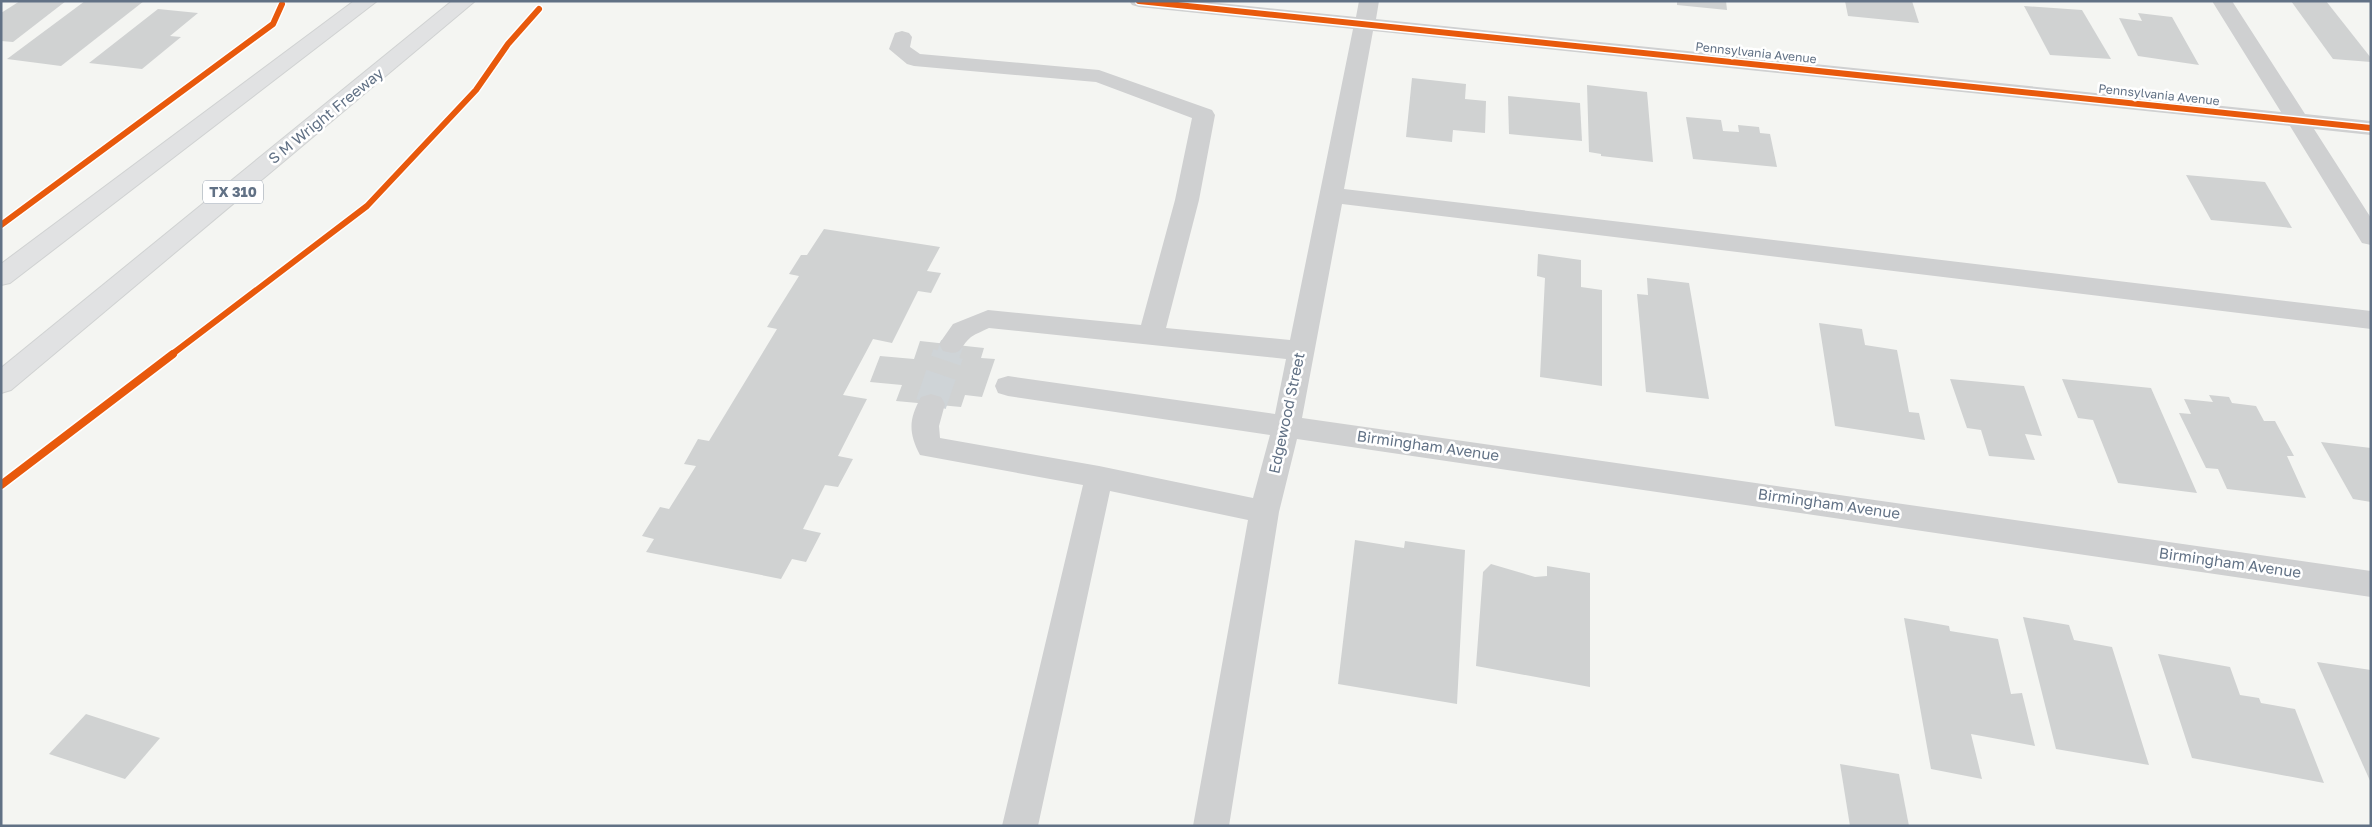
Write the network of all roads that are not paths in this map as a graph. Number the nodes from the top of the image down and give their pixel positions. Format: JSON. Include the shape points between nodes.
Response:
{"nodes":[{"id":1,"x":367,"y":1,"type":"edge"},
{"id":2,"x":465,"y":1,"type":"edge"},
{"id":3,"x":1139,"y":1,"type":"edge"},
{"id":4,"x":2222,"y":1,"type":"edge"},
{"id":5,"x":1367,"y":12,"type":"edge"},
{"id":6,"x":902,"y":37,"type":"dead end"},
{"id":7,"x":2296,"y":120,"type":"junction"},
{"id":8,"x":2371,"y":128,"type":"edge"},
{"id":9,"x":1333,"y":194,"type":"junction"},
{"id":10,"x":2371,"y":237,"type":"edge"},
{"id":11,"x":1,"y":277,"type":"edge"},
{"id":12,"x":2371,"y":320,"type":"edge"},
{"id":13,"x":1152,"y":336,"type":"junction"},
{"id":14,"x":952,"y":344,"type":"tunnel mouth"},
{"id":15,"x":1300,"y":351,"type":"junction"},
{"id":16,"x":1,"y":383,"type":"edge"},
{"id":17,"x":1008,"y":386,"type":"dead end"},
{"id":18,"x":931,"y":404,"type":"tunnel mouth"},
{"id":19,"x":1287,"y":425,"type":"junction"},
{"id":20,"x":1099,"y":477,"type":"junction"},
{"id":21,"x":1264,"y":512,"type":"junction"},
{"id":22,"x":2371,"y":584,"type":"edge"},
{"id":23,"x":1020,"y":826,"type":"edge"},
{"id":24,"x":1211,"y":826,"type":"edge"}],
"edges":[{"from":1,"to":11,"type":"main road"},
{"from":2,"to":16,"type":"main road","name":"S M Wright Freeway","number":"TX 310"},
{"from":3,"to":5,"type":"street","name":"Pennsylvania Avenue"},
{"from":4,"to":7,"type":"street"},
{"from":5,"to":7,"type":"street","name":"Pennsylvania Avenue"},
{"from":5,"to":9,"type":"street","name":"Edgewood Street"},
{"from":6,"to":13,"type":"street","via":[[899,49],[914,60],[1099,76],[1204,115],[1187,200]]},
{"from":7,"to":8,"type":"street","name":"Pennsylvania Avenue"},
{"from":7,"to":10,"type":"street"},
{"from":9,"to":12,"type":"street"},
{"from":9,"to":15,"type":"street","name":"Edgewood Street"},
{"from":13,"to":14,"type":"street","via":[[988,319],[970,325],[955,336]]},
{"from":13,"to":15,"type":"street"},
{"from":15,"to":19,"type":"street","name":"Edgewood Street"},
{"from":17,"to":19,"type":"street","name":"Birmingham Avenue"},
{"from":18,"to":20,"type":"street","via":[[923,428],[924,438],[930,447]]},
{"from":19,"to":21,"type":"street","name":"Edgewood Street"},
{"from":19,"to":22,"type":"street","name":"Birmingham Avenue"},
{"from":20,"to":21,"type":"street"},
{"from":20,"to":23,"type":"street"},
{"from":21,"to":24,"type":"street","name":"Edgewood Street"}]}
